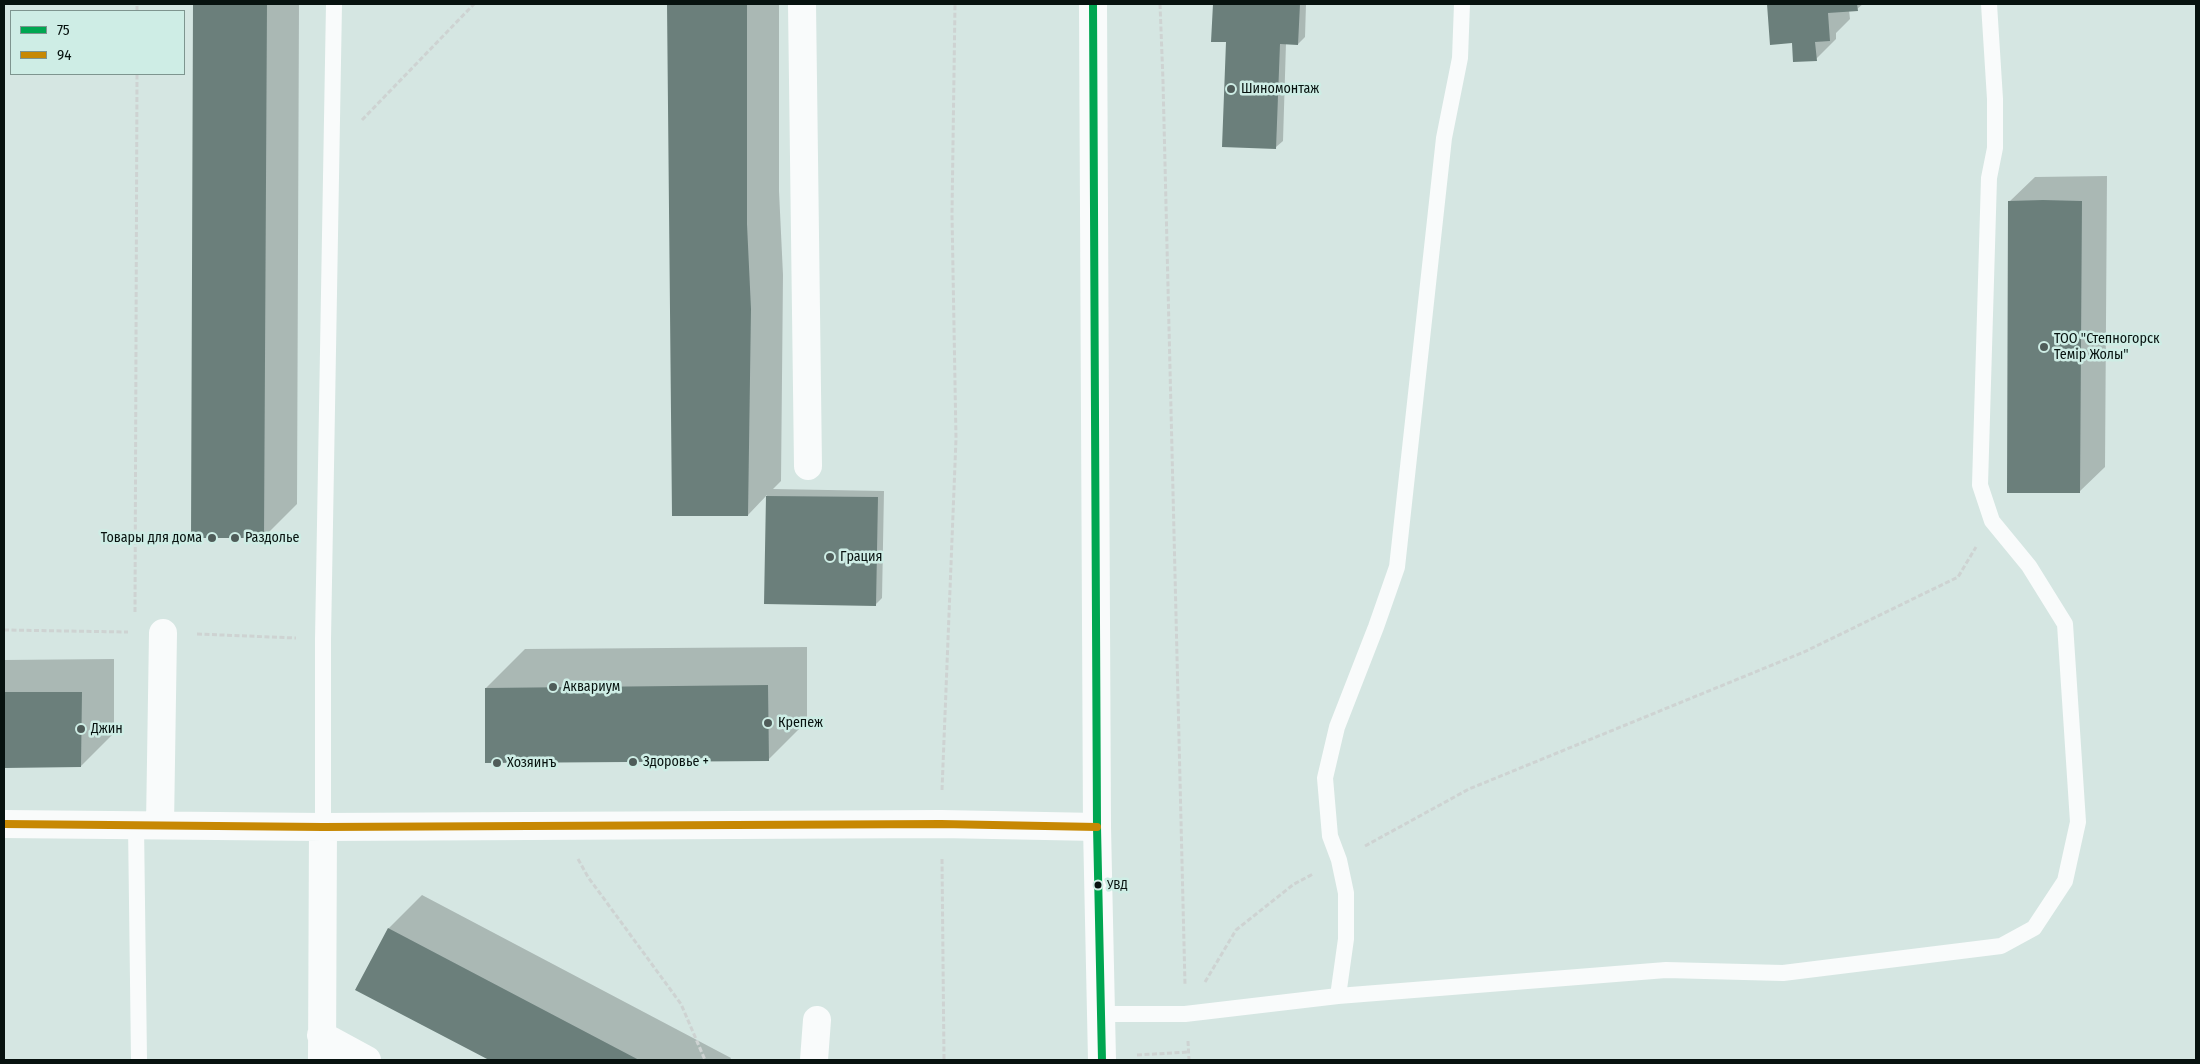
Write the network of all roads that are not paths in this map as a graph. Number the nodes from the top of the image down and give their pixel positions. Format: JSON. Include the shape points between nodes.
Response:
{"nodes":[{"id":1,"x":334,"y":4,"type":"edge"},
{"id":2,"x":802,"y":4,"type":"edge"},
{"id":3,"x":1093,"y":4,"type":"edge"},
{"id":4,"x":1462,"y":4,"type":"edge"},
{"id":5,"x":1989,"y":4,"type":"edge"},
{"id":6,"x":808,"y":466,"type":"dead end"},
{"id":7,"x":163,"y":633,"type":"road end"},
{"id":8,"x":4,"y":824,"type":"edge"},
{"id":9,"x":148,"y":824,"type":"junction"},
{"id":10,"x":324,"y":827,"type":"junction"},
{"id":11,"x":1097,"y":827,"type":"junction"},
{"id":12,"x":1338,"y":996,"type":"junction"},
{"id":13,"x":1102,"y":1014,"type":"junction"},
{"id":14,"x":817,"y":1020,"type":"dead end"},
{"id":15,"x":322,"y":1048,"type":"edge"},
{"id":16,"x":139,"y":1060,"type":"edge"},
{"id":17,"x":367,"y":1060,"type":"edge"},
{"id":18,"x":814,"y":1060,"type":"edge"},
{"id":19,"x":1102,"y":1060,"type":"edge"}],
"edges":[{"from":1,"to":10,"type":"lane","via":[[323,639]]},
{"from":2,"to":6,"type":"street"},
{"from":3,"to":11,"type":"street"},
{"from":4,"to":12,"type":"lane","via":[[1460,58],[1444,138],[1397,567],[1337,727],[1325,778],[1330,836],[1346,893],[1346,940]]},
{"from":5,"to":12,"type":"lane","via":[[1995,148],[1989,178],[1980,485],[1992,521],[2030,566],[2065,624],[2078,822],[2065,881],[2034,928],[2001,946],[1783,973],[1666,970]]},
{"from":7,"to":9,"type":"street"},
{"from":8,"to":9,"type":"street"},
{"from":9,"to":10,"type":"street"},
{"from":9,"to":16,"type":"lane"},
{"from":10,"to":11,"type":"street","via":[[941,824]]},
{"from":10,"to":15,"type":"street"},
{"from":11,"to":13,"type":"street"},
{"from":12,"to":13,"type":"lane","via":[[1185,1014]]},
{"from":13,"to":19,"type":"street"},
{"from":14,"to":18,"type":"street"},
{"from":15,"to":17,"type":"street"}]}
